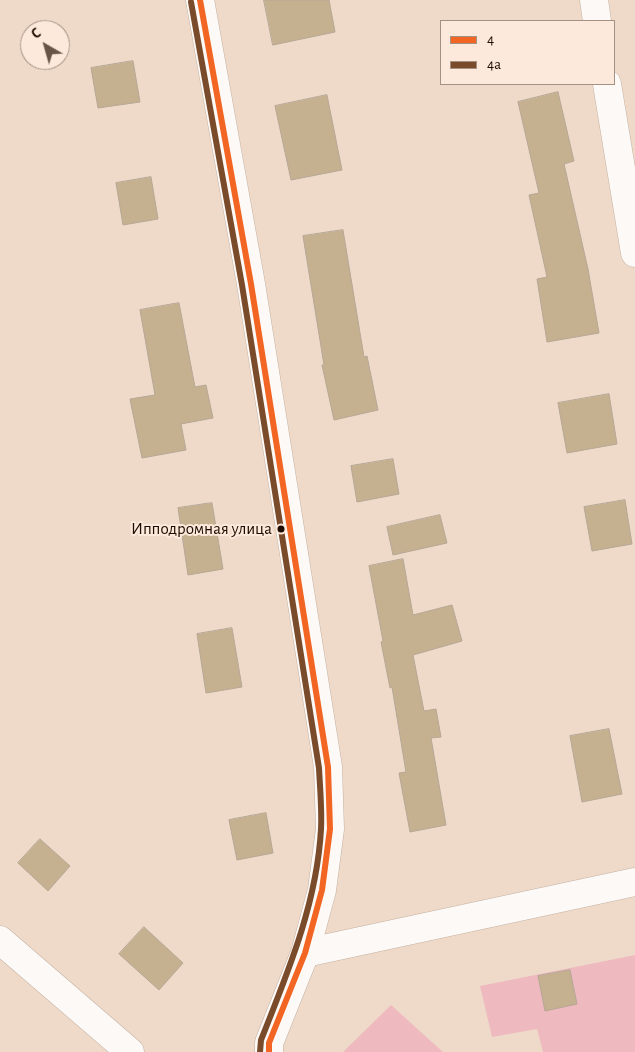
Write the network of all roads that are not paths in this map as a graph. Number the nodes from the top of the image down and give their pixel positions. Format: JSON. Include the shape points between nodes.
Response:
{"nodes":[{"id":1,"x":200,"y":0,"type":"edge"},
{"id":2,"x":594,"y":0,"type":"edge"},
{"id":3,"x":597,"y":20,"type":"edge"},
{"id":4,"x":607,"y":85,"type":"edge"},
{"id":5,"x":635,"y":253,"type":"edge"},
{"id":6,"x":635,"y":882,"type":"edge"},
{"id":7,"x":0,"y":940,"type":"edge"},
{"id":8,"x":305,"y":953,"type":"junction"},
{"id":9,"x":262,"y":1049,"type":"edge"},
{"id":10,"x":130,"y":1052,"type":"edge"}],
"edges":[{"from":1,"to":8,"type":"street","via":[[251,284],[328,767],[330,829],[322,890]]},
{"from":2,"to":3,"type":"street"},
{"from":4,"to":5,"type":"street"},
{"from":6,"to":8,"type":"street"},
{"from":7,"to":10,"type":"street"},
{"from":8,"to":9,"type":"street"}]}
